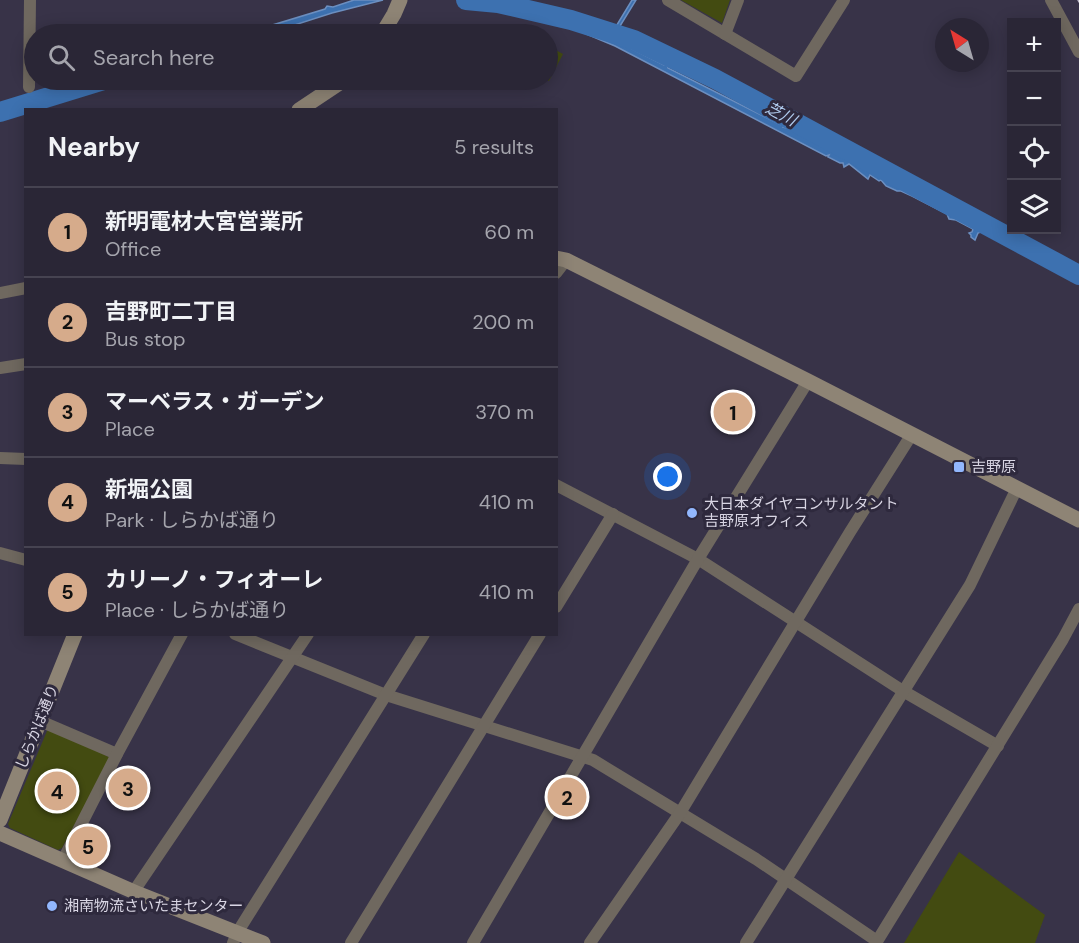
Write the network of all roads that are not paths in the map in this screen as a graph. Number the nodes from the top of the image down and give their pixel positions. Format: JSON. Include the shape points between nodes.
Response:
{"nodes":[{"id":1,"x":30,"y":0,"type":"edge"},
{"id":2,"x":668,"y":0,"type":"edge"},
{"id":3,"x":738,"y":0,"type":"edge"},
{"id":4,"x":844,"y":0,"type":"edge"},
{"id":5,"x":1051,"y":0,"type":"edge"},
{"id":6,"x":397,"y":7,"type":"edge"},
{"id":7,"x":31,"y":24,"type":"edge"},
{"id":8,"x":388,"y":24,"type":"edge"},
{"id":9,"x":725,"y":33,"type":"junction"},
{"id":10,"x":1079,"y":52,"type":"edge"},
{"id":11,"x":330,"y":90,"type":"edge"},
{"id":12,"x":303,"y":108,"type":"edge"},
{"id":13,"x":561,"y":259,"type":"edge"},
{"id":14,"x":24,"y":288,"type":"edge"},
{"id":15,"x":0,"y":293,"type":"edge"},
{"id":16,"x":24,"y":364,"type":"edge"},
{"id":17,"x":0,"y":368,"type":"edge"},
{"id":18,"x":808,"y":381,"type":"junction"},
{"id":19,"x":912,"y":434,"type":"junction"},
{"id":20,"x":0,"y":458,"type":"edge"},
{"id":21,"x":24,"y":459,"type":"edge"},
{"id":22,"x":558,"y":486,"type":"edge"},
{"id":23,"x":1017,"y":488,"type":"junction"},
{"id":24,"x":613,"y":514,"type":"junction"},
{"id":25,"x":1079,"y":520,"type":"edge"},
{"id":26,"x":0,"y":553,"type":"edge"},
{"id":27,"x":24,"y":559,"type":"edge"},
{"id":28,"x":698,"y":559,"type":"junction"},
{"id":29,"x":558,"y":604,"type":"edge"},
{"id":30,"x":1079,"y":609,"type":"edge"},
{"id":31,"x":796,"y":621,"type":"junction"},
{"id":32,"x":74,"y":636,"type":"edge"},
{"id":33,"x":181,"y":636,"type":"edge"},
{"id":34,"x":240,"y":636,"type":"edge"},
{"id":35,"x":307,"y":636,"type":"edge"},
{"id":36,"x":423,"y":636,"type":"edge"},
{"id":37,"x":539,"y":636,"type":"edge"},
{"id":38,"x":292,"y":658,"type":"junction"},
{"id":39,"x":903,"y":691,"type":"junction"},
{"id":40,"x":386,"y":694,"type":"junction"},
{"id":41,"x":40,"y":721,"type":"junction"},
{"id":42,"x":484,"y":726,"type":"junction"},
{"id":43,"x":998,"y":746,"type":"junction"},
{"id":44,"x":117,"y":754,"type":"junction"},
{"id":45,"x":583,"y":756,"type":"junction"},
{"id":46,"x":680,"y":813,"type":"junction"},
{"id":47,"x":0,"y":820,"type":"edge"},
{"id":48,"x":0,"y":833,"type":"edge"},
{"id":49,"x":63,"y":860,"type":"junction"},
{"id":50,"x":786,"y":879,"type":"junction"},
{"id":51,"x":134,"y":891,"type":"junction"},
{"id":52,"x":235,"y":938,"type":"edge"},
{"id":53,"x":877,"y":942,"type":"edge"},
{"id":54,"x":263,"y":943,"type":"edge"},
{"id":55,"x":351,"y":943,"type":"edge"},
{"id":56,"x":473,"y":943,"type":"edge"},
{"id":57,"x":590,"y":943,"type":"edge"},
{"id":58,"x":746,"y":943,"type":"edge"}],
"edges":[{"from":1,"to":7,"type":"street"},
{"from":2,"to":9,"type":"street"},
{"from":3,"to":9,"type":"street"},
{"from":4,"to":9,"type":"street","via":[[796,76]]},
{"from":5,"to":10,"type":"street"},
{"from":6,"to":8,"type":"street"},
{"from":11,"to":12,"type":"street"},
{"from":13,"to":18,"type":"street"},
{"from":14,"to":15,"type":"street"},
{"from":16,"to":17,"type":"street"},
{"from":18,"to":19,"type":"street"},
{"from":18,"to":28,"type":"street"},
{"from":19,"to":23,"type":"street"},
{"from":19,"to":31,"type":"street"},
{"from":20,"to":21,"type":"street"},
{"from":22,"to":24,"type":"street"},
{"from":23,"to":25,"type":"street"},
{"from":23,"to":39,"type":"street","via":[[970,585]]},
{"from":24,"to":28,"type":"street"},
{"from":24,"to":29,"type":"street"},
{"from":26,"to":27,"type":"street"},
{"from":28,"to":31,"type":"street"},
{"from":28,"to":45,"type":"street"},
{"from":30,"to":43,"type":"street"},
{"from":31,"to":39,"type":"street"},
{"from":31,"to":46,"type":"street"},
{"from":32,"to":41,"type":"street","name":"しらかば通り"},
{"from":33,"to":44,"type":"street"},
{"from":34,"to":38,"type":"street"},
{"from":35,"to":38,"type":"street"},
{"from":36,"to":40,"type":"street"},
{"from":37,"to":42,"type":"street"},
{"from":38,"to":40,"type":"street"},
{"from":38,"to":51,"type":"street"},
{"from":39,"to":43,"type":"street"},
{"from":39,"to":50,"type":"street"},
{"from":40,"to":42,"type":"street"},
{"from":40,"to":52,"type":"street"},
{"from":41,"to":44,"type":"street"},
{"from":41,"to":47,"type":"street","name":"しらかば通り"},
{"from":42,"to":45,"type":"street"},
{"from":42,"to":55,"type":"street"},
{"from":43,"to":53,"type":"street"},
{"from":44,"to":49,"type":"street"},
{"from":45,"to":46,"type":"street"},
{"from":45,"to":56,"type":"street"},
{"from":46,"to":50,"type":"street"},
{"from":46,"to":57,"type":"street"},
{"from":48,"to":49,"type":"street"},
{"from":49,"to":51,"type":"street"},
{"from":50,"to":53,"type":"street"},
{"from":50,"to":58,"type":"street"},
{"from":51,"to":52,"type":"street"},
{"from":52,"to":54,"type":"street"}]}
